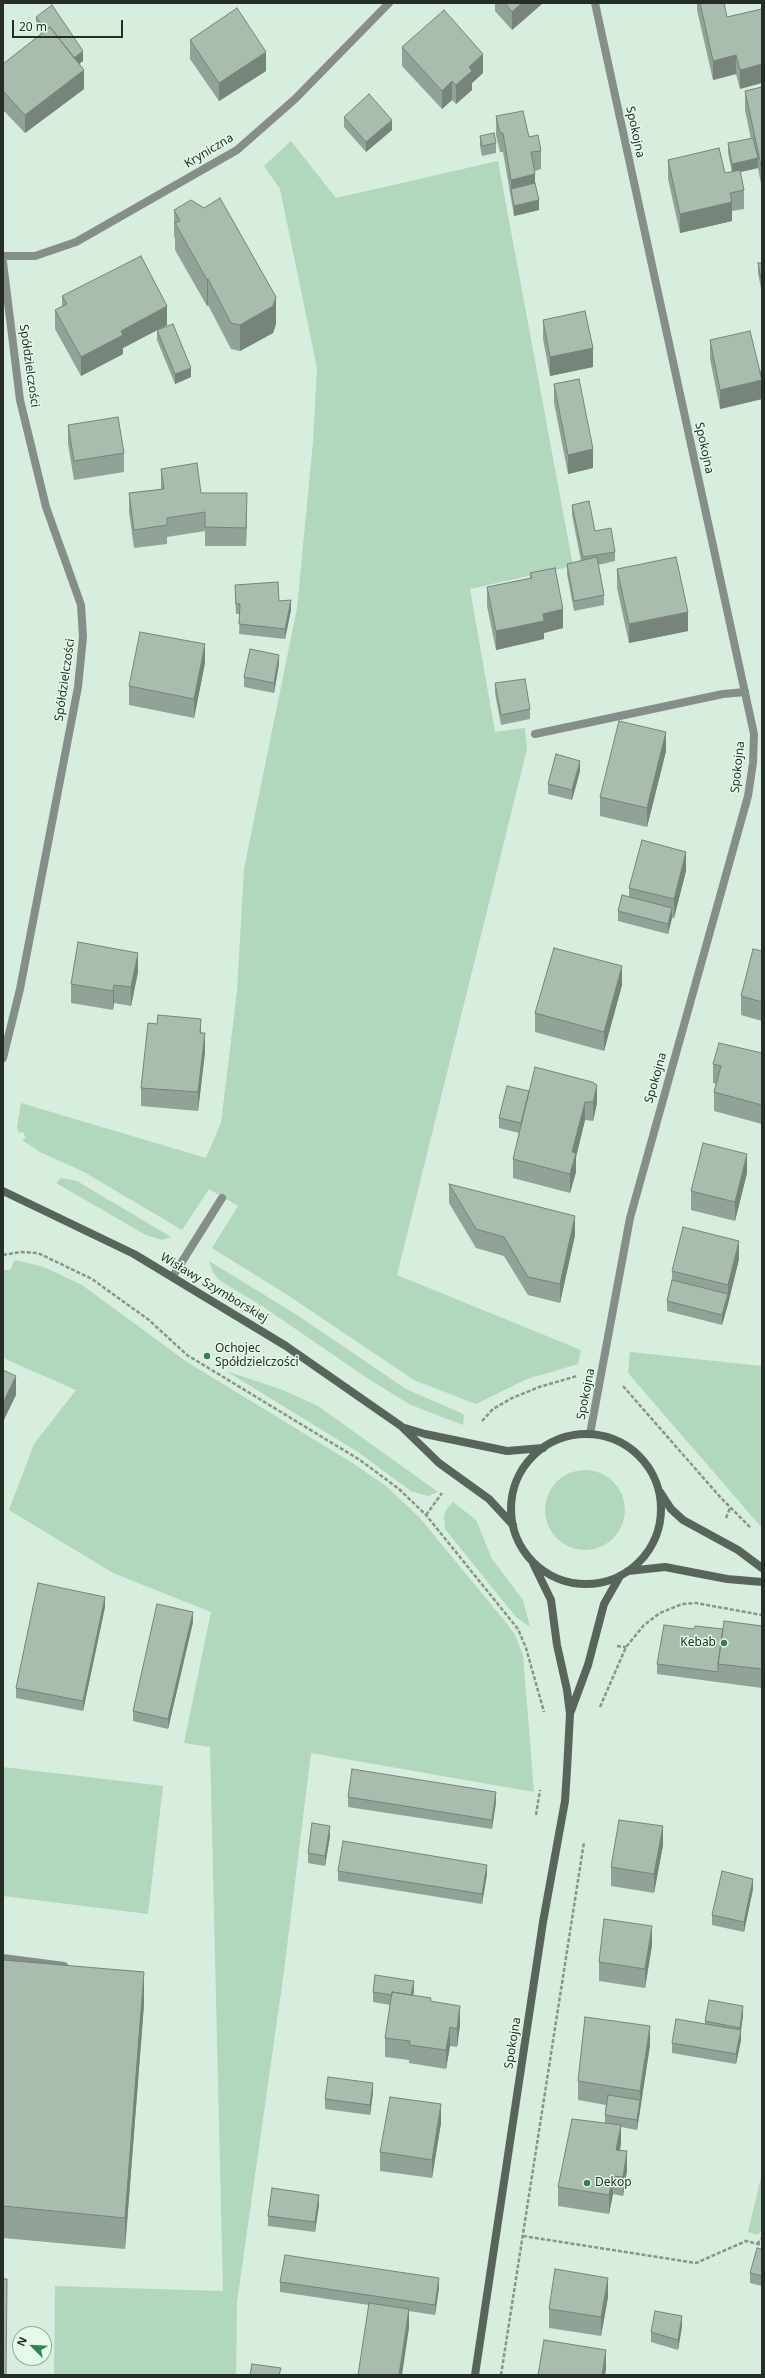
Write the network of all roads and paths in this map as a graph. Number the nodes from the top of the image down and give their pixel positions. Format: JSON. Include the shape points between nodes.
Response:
{"nodes":[{"id":1,"x":389,"y":3,"type":"edge"},
{"id":2,"x":595,"y":3,"type":"edge"},
{"id":3,"x":3,"y":256,"type":"edge"},
{"id":4,"x":3,"y":262,"type":"edge"},
{"id":5,"x":745,"y":692,"type":"junction"},
{"id":6,"x":536,"y":734,"type":"dead end"},
{"id":7,"x":3,"y":1058,"type":"edge"},
{"id":8,"x":3,"y":1191,"type":"edge"},
{"id":9,"x":222,"y":1198,"type":"dead end"},
{"id":10,"x":3,"y":1254,"type":"edge"},
{"id":11,"x":173,"y":1276,"type":"junction"},
{"id":12,"x":582,"y":1375,"type":"dead end"},
{"id":13,"x":621,"y":1384,"type":"dead end"},
{"id":14,"x":401,"y":1426,"type":"junction"},
{"id":15,"x":479,"y":1426,"type":"dead end"},
{"id":16,"x":590,"y":1434,"type":"junction"},
{"id":17,"x":544,"y":1448,"type":"junction"},
{"id":18,"x":444,"y":1489,"type":"dead end"},
{"id":19,"x":659,"y":1491,"type":"junction"},
{"id":20,"x":426,"y":1516,"type":"junction"},
{"id":21,"x":513,"y":1525,"type":"junction"},
{"id":22,"x":752,"y":1529,"type":"dead end"},
{"id":23,"x":533,"y":1563,"type":"junction"},
{"id":24,"x":762,"y":1568,"type":"edge"},
{"id":25,"x":624,"y":1573,"type":"junction"},
{"id":26,"x":762,"y":1582,"type":"edge"},
{"id":27,"x":761,"y":1614,"type":"edge"},
{"id":28,"x":526,"y":1648,"type":"dead end"},
{"id":29,"x":611,"y":1683,"type":"dead end"},
{"id":30,"x":570,"y":1714,"type":"junction"},
{"id":31,"x":585,"y":1838,"type":"dead end"},
{"id":32,"x":3,"y":1958,"type":"edge"},
{"id":33,"x":73,"y":1967,"type":"edge"},
{"id":34,"x":523,"y":2236,"type":"junction"},
{"id":35,"x":762,"y":2238,"type":"edge"},
{"id":36,"x":757,"y":2244,"type":"junction"},
{"id":37,"x":762,"y":2245,"type":"edge"},
{"id":38,"x":475,"y":2375,"type":"edge"},
{"id":39,"x":501,"y":2375,"type":"edge"}],
"edges":[{"from":1,"to":3,"type":"street","name":"Kryniczna","via":[[295,99],[237,150],[76,242],[35,256]]},
{"from":2,"to":5,"type":"street","name":"Spokojna"},
{"from":4,"to":7,"type":"street","name":"Spółdzielczości","via":[[20,400],[46,507],[80,604],[83,637],[78,687],[20,989]]},
{"from":5,"to":6,"type":"street","via":[[723,694]]},
{"from":5,"to":16,"type":"street","name":"Spokojna","via":[[754,734],[748,796],[630,1218]]},
{"from":8,"to":11,"type":"street","name":"Wisławy Szymborskiej","via":[[65,1219]]},
{"from":9,"to":11,"type":"street"},
{"from":10,"to":20,"type":"path","via":[[21,1252],[43,1255],[92,1279],[149,1320],[192,1358],[372,1468],[411,1499]]},
{"from":11,"to":14,"type":"street","name":"Wisławy Szymborskiej","via":[[286,1346]]},
{"from":12,"to":15,"type":"path","via":[[556,1381],[512,1398],[493,1409]]},
{"from":13,"to":22,"type":"path","via":[[721,1498]]},
{"from":14,"to":17,"type":"street","name":"Wisławy Szymborskiej","via":[[425,1434],[508,1451]]},
{"from":14,"to":21,"type":"street","name":"Wisławy Szymborskiej","via":[[439,1463],[489,1499]]},
{"from":16,"to":17,"type":"street","via":[[572,1436]]},
{"from":16,"to":19,"type":"street","via":[[610,1438],[631,1449],[644,1461]]},
{"from":17,"to":21,"type":"street","via":[[524,1468],[515,1484],[511,1505]]},
{"from":18,"to":20,"type":"path"},
{"from":19,"to":24,"type":"street","via":[[671,1509],[683,1520],[738,1550]]},
{"from":19,"to":25,"type":"street","via":[[660,1522],[656,1536],[644,1557]]},
{"from":20,"to":28,"type":"path","via":[[514,1624]]},
{"from":21,"to":23,"type":"street","via":[[521,1547]]},
{"from":23,"to":25,"type":"street","via":[[551,1576],[580,1584],[594,1584]]},
{"from":23,"to":30,"type":"street","name":"Spokojna","via":[[551,1600]]},
{"from":25,"to":26,"type":"street","via":[[665,1567]]},
{"from":25,"to":30,"type":"street","name":"Spokojna","via":[[604,1604],[588,1665]]},
{"from":27,"to":29,"type":"path","via":[[696,1603],[682,1604],[660,1613],[644,1625],[630,1641]]},
{"from":30,"to":38,"type":"street","name":"Spokojna","via":[[565,1802],[543,1922]]},
{"from":31,"to":34,"type":"path"},
{"from":32,"to":33,"type":"street"},
{"from":34,"to":36,"type":"path","via":[[696,2263],[746,2241]]},
{"from":34,"to":39,"type":"path"},
{"from":35,"to":36,"type":"path"},
{"from":36,"to":37,"type":"path"}]}
